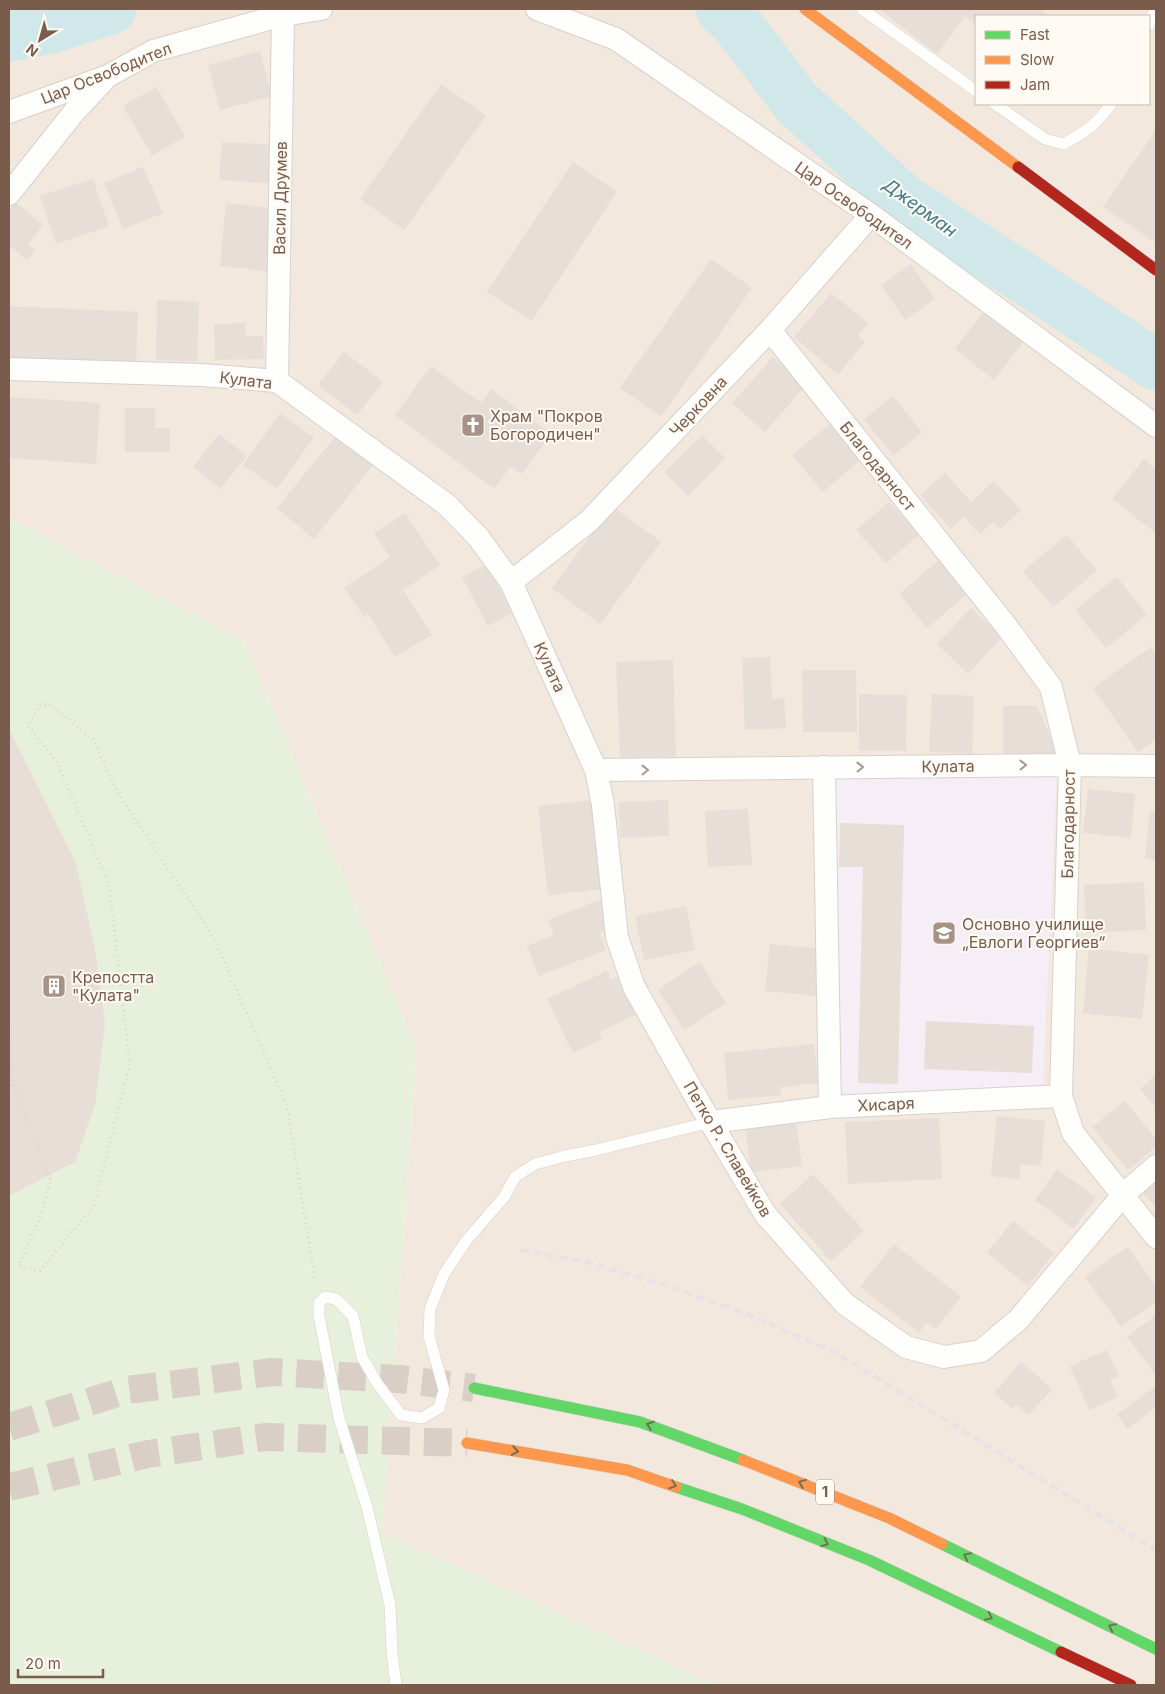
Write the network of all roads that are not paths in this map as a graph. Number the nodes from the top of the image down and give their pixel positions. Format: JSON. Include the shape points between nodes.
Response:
{"nodes":[{"id":1,"x":321,"y":9,"type":"edge"},
{"id":2,"x":538,"y":9,"type":"edge"},
{"id":3,"x":805,"y":9,"type":"edge"},
{"id":4,"x":862,"y":9,"type":"edge"},
{"id":5,"x":1155,"y":9,"type":"edge"},
{"id":6,"x":284,"y":15,"type":"junction"},
{"id":7,"x":1150,"y":22,"type":"edge"},
{"id":8,"x":108,"y":76,"type":"junction"},
{"id":9,"x":975,"y":90,"type":"edge"},
{"id":10,"x":996,"y":105,"type":"edge"},
{"id":11,"x":1109,"y":105,"type":"edge"},
{"id":12,"x":9,"y":112,"type":"edge"},
{"id":13,"x":9,"y":194,"type":"edge"},
{"id":14,"x":871,"y":215,"type":"junction"},
{"id":15,"x":1156,"y":270,"type":"edge"},
{"id":16,"x":770,"y":330,"type":"junction"},
{"id":17,"x":9,"y":369,"type":"edge"},
{"id":18,"x":277,"y":382,"type":"junction"},
{"id":19,"x":1156,"y":426,"type":"edge"},
{"id":20,"x":511,"y":582,"type":"junction"},
{"id":21,"x":1070,"y":765,"type":"junction"},
{"id":22,"x":1156,"y":766,"type":"edge"},
{"id":23,"x":824,"y":768,"type":"junction"},
{"id":24,"x":596,"y":770,"type":"junction"},
{"id":25,"x":1061,"y":1096,"type":"junction"},
{"id":26,"x":830,"y":1107,"type":"junction"},
{"id":27,"x":711,"y":1122,"type":"junction"},
{"id":28,"x":1156,"y":1166,"type":"edge"},
{"id":29,"x":1123,"y":1195,"type":"junction"},
{"id":30,"x":1156,"y":1237,"type":"edge"},
{"id":31,"x":474,"y":1388,"type":"tunnel mouth"},
{"id":32,"x":467,"y":1443,"type":"tunnel mouth"},
{"id":33,"x":1156,"y":1649,"type":"edge"},
{"id":34,"x":396,"y":1685,"type":"edge"},
{"id":35,"x":1131,"y":1685,"type":"edge"}],
"edges":[{"from":1,"to":6,"type":"street","name":"Цар Освободител"},
{"from":2,"to":14,"type":"street","name":"Цар Освободител","via":[[616,39]]},
{"from":3,"to":15,"type":"main road"},
{"from":4,"to":9,"type":"lane"},
{"from":5,"to":7,"type":"lane"},
{"from":6,"to":8,"type":"street","name":"Цар Освободител","via":[[153,51]]},
{"from":6,"to":18,"type":"street","name":"Васил Друмев"},
{"from":8,"to":12,"type":"street","name":"Цар Освободител"},
{"from":8,"to":13,"type":"street"},
{"from":10,"to":11,"type":"lane","via":[[1044,139],[1063,144],[1100,120]]},
{"from":14,"to":16,"type":"street","name":"Черковна"},
{"from":14,"to":19,"type":"street","name":"Цар Освободител"},
{"from":16,"to":20,"type":"street","name":"Черковна","via":[[589,520]]},
{"from":16,"to":21,"type":"street","name":"Благодарност","via":[[1007,627],[1051,687]]},
{"from":17,"to":18,"type":"street","name":"Кулата","via":[[202,375]]},
{"from":18,"to":20,"type":"street","name":"Кулата","via":[[447,505],[478,537]]},
{"from":20,"to":24,"type":"street","name":"Кулата"},
{"from":21,"to":22,"type":"street","name":"Кулата"},
{"from":23,"to":21,"type":"street","name":"Кулата","one_way":true},
{"from":21,"to":25,"type":"street","name":"Благодарност"},
{"from":24,"to":23,"type":"street","name":"Кулата","one_way":true},
{"from":23,"to":26,"type":"street"},
{"from":24,"to":27,"type":"street","name":"Петко Р. Славейков","via":[[603,805],[617,937],[634,987]]},
{"from":25,"to":26,"type":"street","name":"Хисаря"},
{"from":25,"to":29,"type":"street","name":"Благодарност","via":[[1073,1133]]},
{"from":26,"to":27,"type":"street","name":"Хисаря"},
{"from":27,"to":29,"type":"street","name":"Петко Р. Славейков","via":[[765,1214],[845,1304],[906,1347],[944,1358],[981,1351],[1018,1320]]},
{"from":27,"to":34,"type":"lane","via":[[535,1164],[516,1177],[444,1274],[430,1309],[429,1336],[444,1390],[439,1408],[422,1418],[401,1415],[377,1383],[362,1357],[353,1316],[336,1300],[325,1297],[319,1303],[340,1418],[367,1508],[390,1605]]},
{"from":28,"to":29,"type":"street","name":"Петко Р. Славейков"},
{"from":29,"to":30,"type":"street","name":"Благодарност"},
{"from":33,"to":31,"type":"main road","number":"1","one_way":true,"via":[[889,1518],[761,1466],[640,1422]]},
{"from":32,"to":35,"type":"main road","one_way":true,"via":[[627,1470],[742,1509],[869,1560]]}]}
